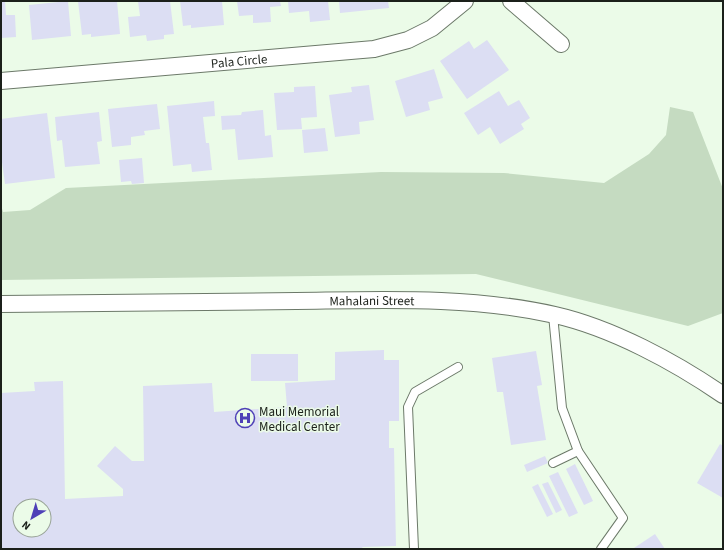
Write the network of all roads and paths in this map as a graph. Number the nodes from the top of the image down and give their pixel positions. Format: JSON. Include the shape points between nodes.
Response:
{"nodes":[{"id":1,"x":465,"y":1,"type":"edge"},
{"id":2,"x":511,"y":1,"type":"edge"},
{"id":3,"x":561,"y":44,"type":"dead end"},
{"id":4,"x":1,"y":81,"type":"edge"},
{"id":5,"x":1,"y":304,"type":"edge"},
{"id":6,"x":552,"y":315,"type":"junction"},
{"id":7,"x":458,"y":367,"type":"dead end"},
{"id":8,"x":723,"y":395,"type":"edge"},
{"id":9,"x":578,"y":451,"type":"junction"},
{"id":10,"x":553,"y":463,"type":"dead end"},
{"id":11,"x":414,"y":549,"type":"edge"},
{"id":12,"x":601,"y":549,"type":"edge"}],
"edges":[{"from":1,"to":4,"type":"street","name":"Pala Circle","via":[[432,28],[408,40],[374,48]]},
{"from":2,"to":3,"type":"street"},
{"from":5,"to":6,"type":"street","name":"Mahalani Street","via":[[366,300],[456,302],[502,306]]},
{"from":6,"to":8,"type":"street","name":"Mahalani Street","via":[[596,327],[622,338],[699,378]]},
{"from":6,"to":9,"type":"lane","via":[[562,408]]},
{"from":7,"to":11,"type":"lane","via":[[415,392],[408,407]]},
{"from":9,"to":10,"type":"lane"},
{"from":9,"to":12,"type":"lane","via":[[623,518]]}]}
